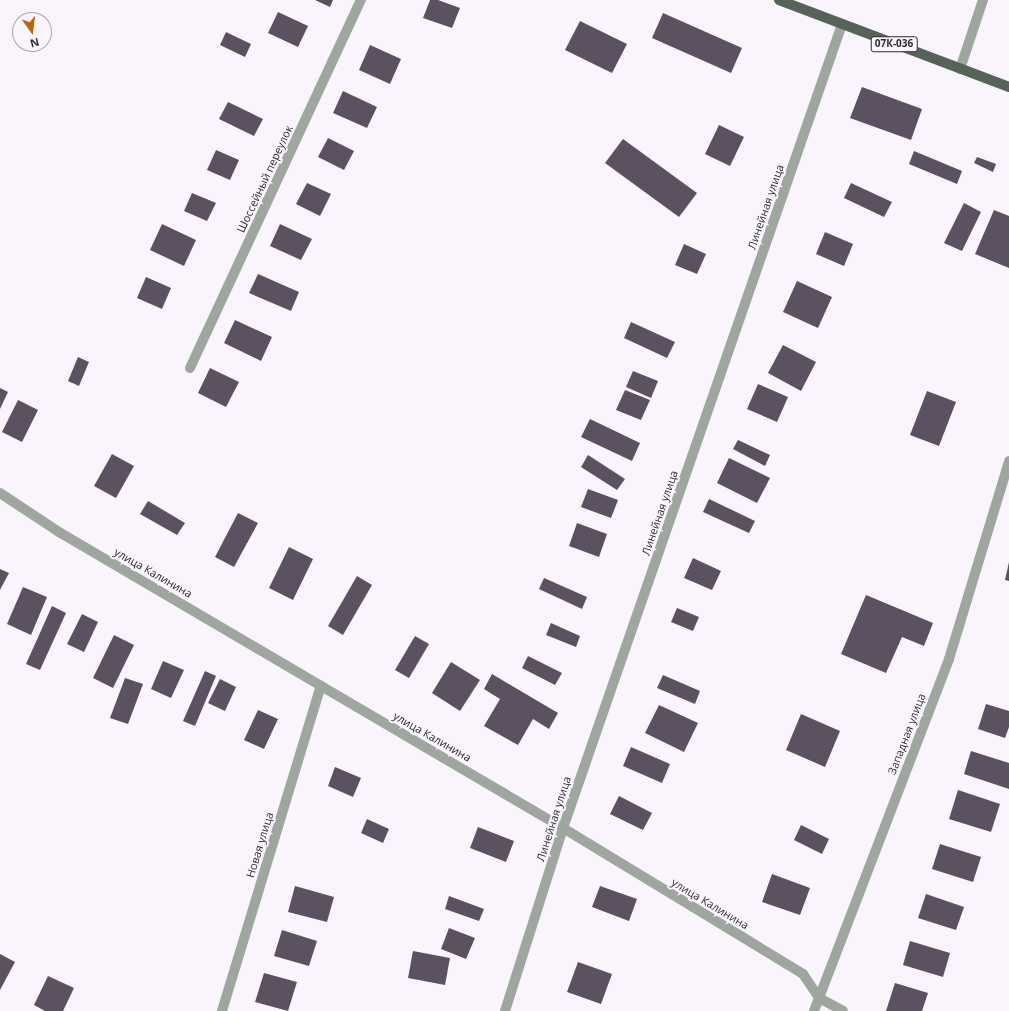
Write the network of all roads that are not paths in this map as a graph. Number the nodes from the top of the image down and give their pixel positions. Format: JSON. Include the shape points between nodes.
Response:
{"nodes":[{"id":1,"x":361,"y":0,"type":"edge"},
{"id":2,"x":779,"y":0,"type":"edge"},
{"id":3,"x":983,"y":0,"type":"edge"},
{"id":4,"x":842,"y":24,"type":"junction"},
{"id":5,"x":960,"y":69,"type":"junction"},
{"id":6,"x":1009,"y":88,"type":"edge"},
{"id":7,"x":190,"y":368,"type":"dead end"},
{"id":8,"x":1009,"y":461,"type":"edge"},
{"id":9,"x":0,"y":493,"type":"edge"},
{"id":10,"x":321,"y":686,"type":"junction"},
{"id":11,"x":563,"y":828,"type":"junction"},
{"id":12,"x":819,"y":998,"type":"junction"},
{"id":13,"x":222,"y":1011,"type":"edge"},
{"id":14,"x":505,"y":1011,"type":"edge"},
{"id":15,"x":814,"y":1011,"type":"edge"},
{"id":16,"x":843,"y":1011,"type":"edge"}],
"edges":[{"from":1,"to":7,"type":"street","name":"Шоссейный переулок"},
{"from":2,"to":4,"type":"main road","number":"07К-036"},
{"from":3,"to":5,"type":"street"},
{"from":4,"to":5,"type":"main road","number":"07К-036"},
{"from":4,"to":11,"type":"street","name":"Линейная улица"},
{"from":5,"to":6,"type":"main road","number":"07К-036"},
{"from":8,"to":12,"type":"street","name":"Западная улица","via":[[949,659]]},
{"from":9,"to":10,"type":"street","name":"улица Калинина","via":[[59,532]]},
{"from":10,"to":11,"type":"street","name":"улица Калинина"},
{"from":10,"to":13,"type":"street","name":"Новая улица"},
{"from":11,"to":12,"type":"street","name":"улица Калинина","via":[[803,974]]},
{"from":11,"to":14,"type":"street","name":"Линейная улица"},
{"from":12,"to":15,"type":"street","name":"Западная улица"},
{"from":12,"to":16,"type":"street","name":"улица Калинина"}]}
